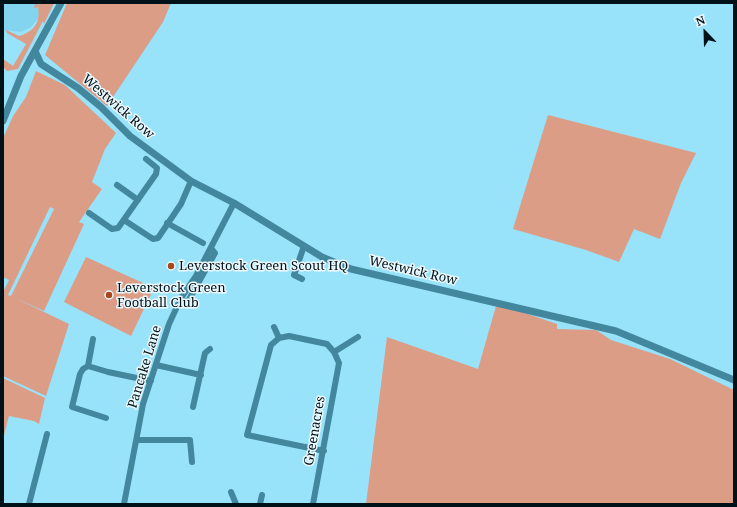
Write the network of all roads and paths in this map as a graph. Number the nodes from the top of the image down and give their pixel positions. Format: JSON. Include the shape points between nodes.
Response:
{"nodes":[{"id":1,"x":61,"y":3,"type":"edge"},
{"id":2,"x":35,"y":51,"type":"junction"},
{"id":3,"x":41,"y":64,"type":"junction"},
{"id":4,"x":26,"y":67,"type":"junction"},
{"id":5,"x":3,"y":121,"type":"edge"},
{"id":6,"x":146,"y":159,"type":"dead end"},
{"id":7,"x":191,"y":181,"type":"junction"},
{"id":8,"x":117,"y":185,"type":"dead end"},
{"id":9,"x":138,"y":200,"type":"junction"},
{"id":10,"x":234,"y":203,"type":"junction"},
{"id":11,"x":89,"y":212,"type":"dead end"},
{"id":12,"x":124,"y":220,"type":"junction"},
{"id":13,"x":167,"y":223,"type":"junction"},
{"id":14,"x":203,"y":243,"type":"dead end"},
{"id":15,"x":304,"y":246,"type":"junction"},
{"id":16,"x":302,"y":279,"type":"dead end"},
{"id":17,"x":274,"y":327,"type":"dead end"},
{"id":18,"x":358,"y":336,"type":"dead end"},
{"id":19,"x":279,"y":338,"type":"junction"},
{"id":20,"x":93,"y":339,"type":"dead end"},
{"id":21,"x":210,"y":349,"type":"dead end"},
{"id":22,"x":334,"y":352,"type":"junction"},
{"id":23,"x":156,"y":365,"type":"junction"},
{"id":24,"x":88,"y":366,"type":"junction"},
{"id":25,"x":201,"y":375,"type":"junction"},
{"id":26,"x":734,"y":380,"type":"edge"},
{"id":27,"x":151,"y":381,"type":"junction"},
{"id":28,"x":193,"y":407,"type":"dead end"},
{"id":29,"x":106,"y":418,"type":"dead end"},
{"id":30,"x":46,"y":434,"type":"dead end"},
{"id":31,"x":137,"y":440,"type":"junction"},
{"id":32,"x":324,"y":451,"type":"junction"},
{"id":33,"x":192,"y":462,"type":"dead end"},
{"id":34,"x":231,"y":492,"type":"dead end"},
{"id":35,"x":262,"y":494,"type":"dead end"},
{"id":36,"x":29,"y":504,"type":"edge"},
{"id":37,"x":124,"y":504,"type":"edge"},
{"id":38,"x":236,"y":504,"type":"edge"},
{"id":39,"x":260,"y":504,"type":"edge"},
{"id":40,"x":313,"y":504,"type":"edge"}],
"edges":[{"from":1,"to":2,"type":"street"},
{"from":2,"to":3,"type":"street"},
{"from":2,"to":4,"type":"street"},
{"from":3,"to":4,"type":"street"},
{"from":3,"to":7,"type":"street","name":"Westwick Row","via":[[78,88],[130,136]]},
{"from":4,"to":5,"type":"street"},
{"from":6,"to":9,"type":"street","via":[[157,168],[156,174]]},
{"from":7,"to":10,"type":"street","name":"Westwick Row"},
{"from":7,"to":13,"type":"street","via":[[181,204]]},
{"from":8,"to":9,"type":"street"},
{"from":9,"to":12,"type":"street"},
{"from":10,"to":15,"type":"street","name":"Westwick Row"},
{"from":10,"to":23,"type":"street","name":"Pancake Lane","via":[[211,248],[215,253],[198,278],[187,303],[181,298],[169,324]]},
{"from":11,"to":12,"type":"street","via":[[112,229],[118,228]]},
{"from":12,"to":13,"type":"street","via":[[152,239],[158,238]]},
{"from":13,"to":14,"type":"street"},
{"from":15,"to":16,"type":"street","via":[[294,275]]},
{"from":15,"to":26,"type":"street","name":"Westwick Row","via":[[351,269],[616,331]]},
{"from":17,"to":19,"type":"street"},
{"from":18,"to":22,"type":"street"},
{"from":19,"to":22,"type":"street","via":[[288,336],[327,344]]},
{"from":19,"to":32,"type":"street","via":[[271,345],[247,435]]},
{"from":20,"to":24,"type":"street"},
{"from":21,"to":25,"type":"street","via":[[205,354]]},
{"from":22,"to":32,"type":"street","name":"Greenacres","via":[[338,363]]},
{"from":23,"to":25,"type":"street"},
{"from":23,"to":27,"type":"street","name":"Pancake Lane"},
{"from":24,"to":27,"type":"street"},
{"from":24,"to":29,"type":"street","via":[[83,368],[80,374],[72,407]]},
{"from":25,"to":28,"type":"street"},
{"from":27,"to":31,"type":"street","name":"Pancake Lane","via":[[143,404]]},
{"from":30,"to":36,"type":"street"},
{"from":31,"to":33,"type":"street","via":[[190,440]]},
{"from":31,"to":37,"type":"street","name":"Pancake Lane"},
{"from":32,"to":40,"type":"street","name":"Greenacres"},
{"from":34,"to":38,"type":"street"},
{"from":35,"to":39,"type":"street"}]}
